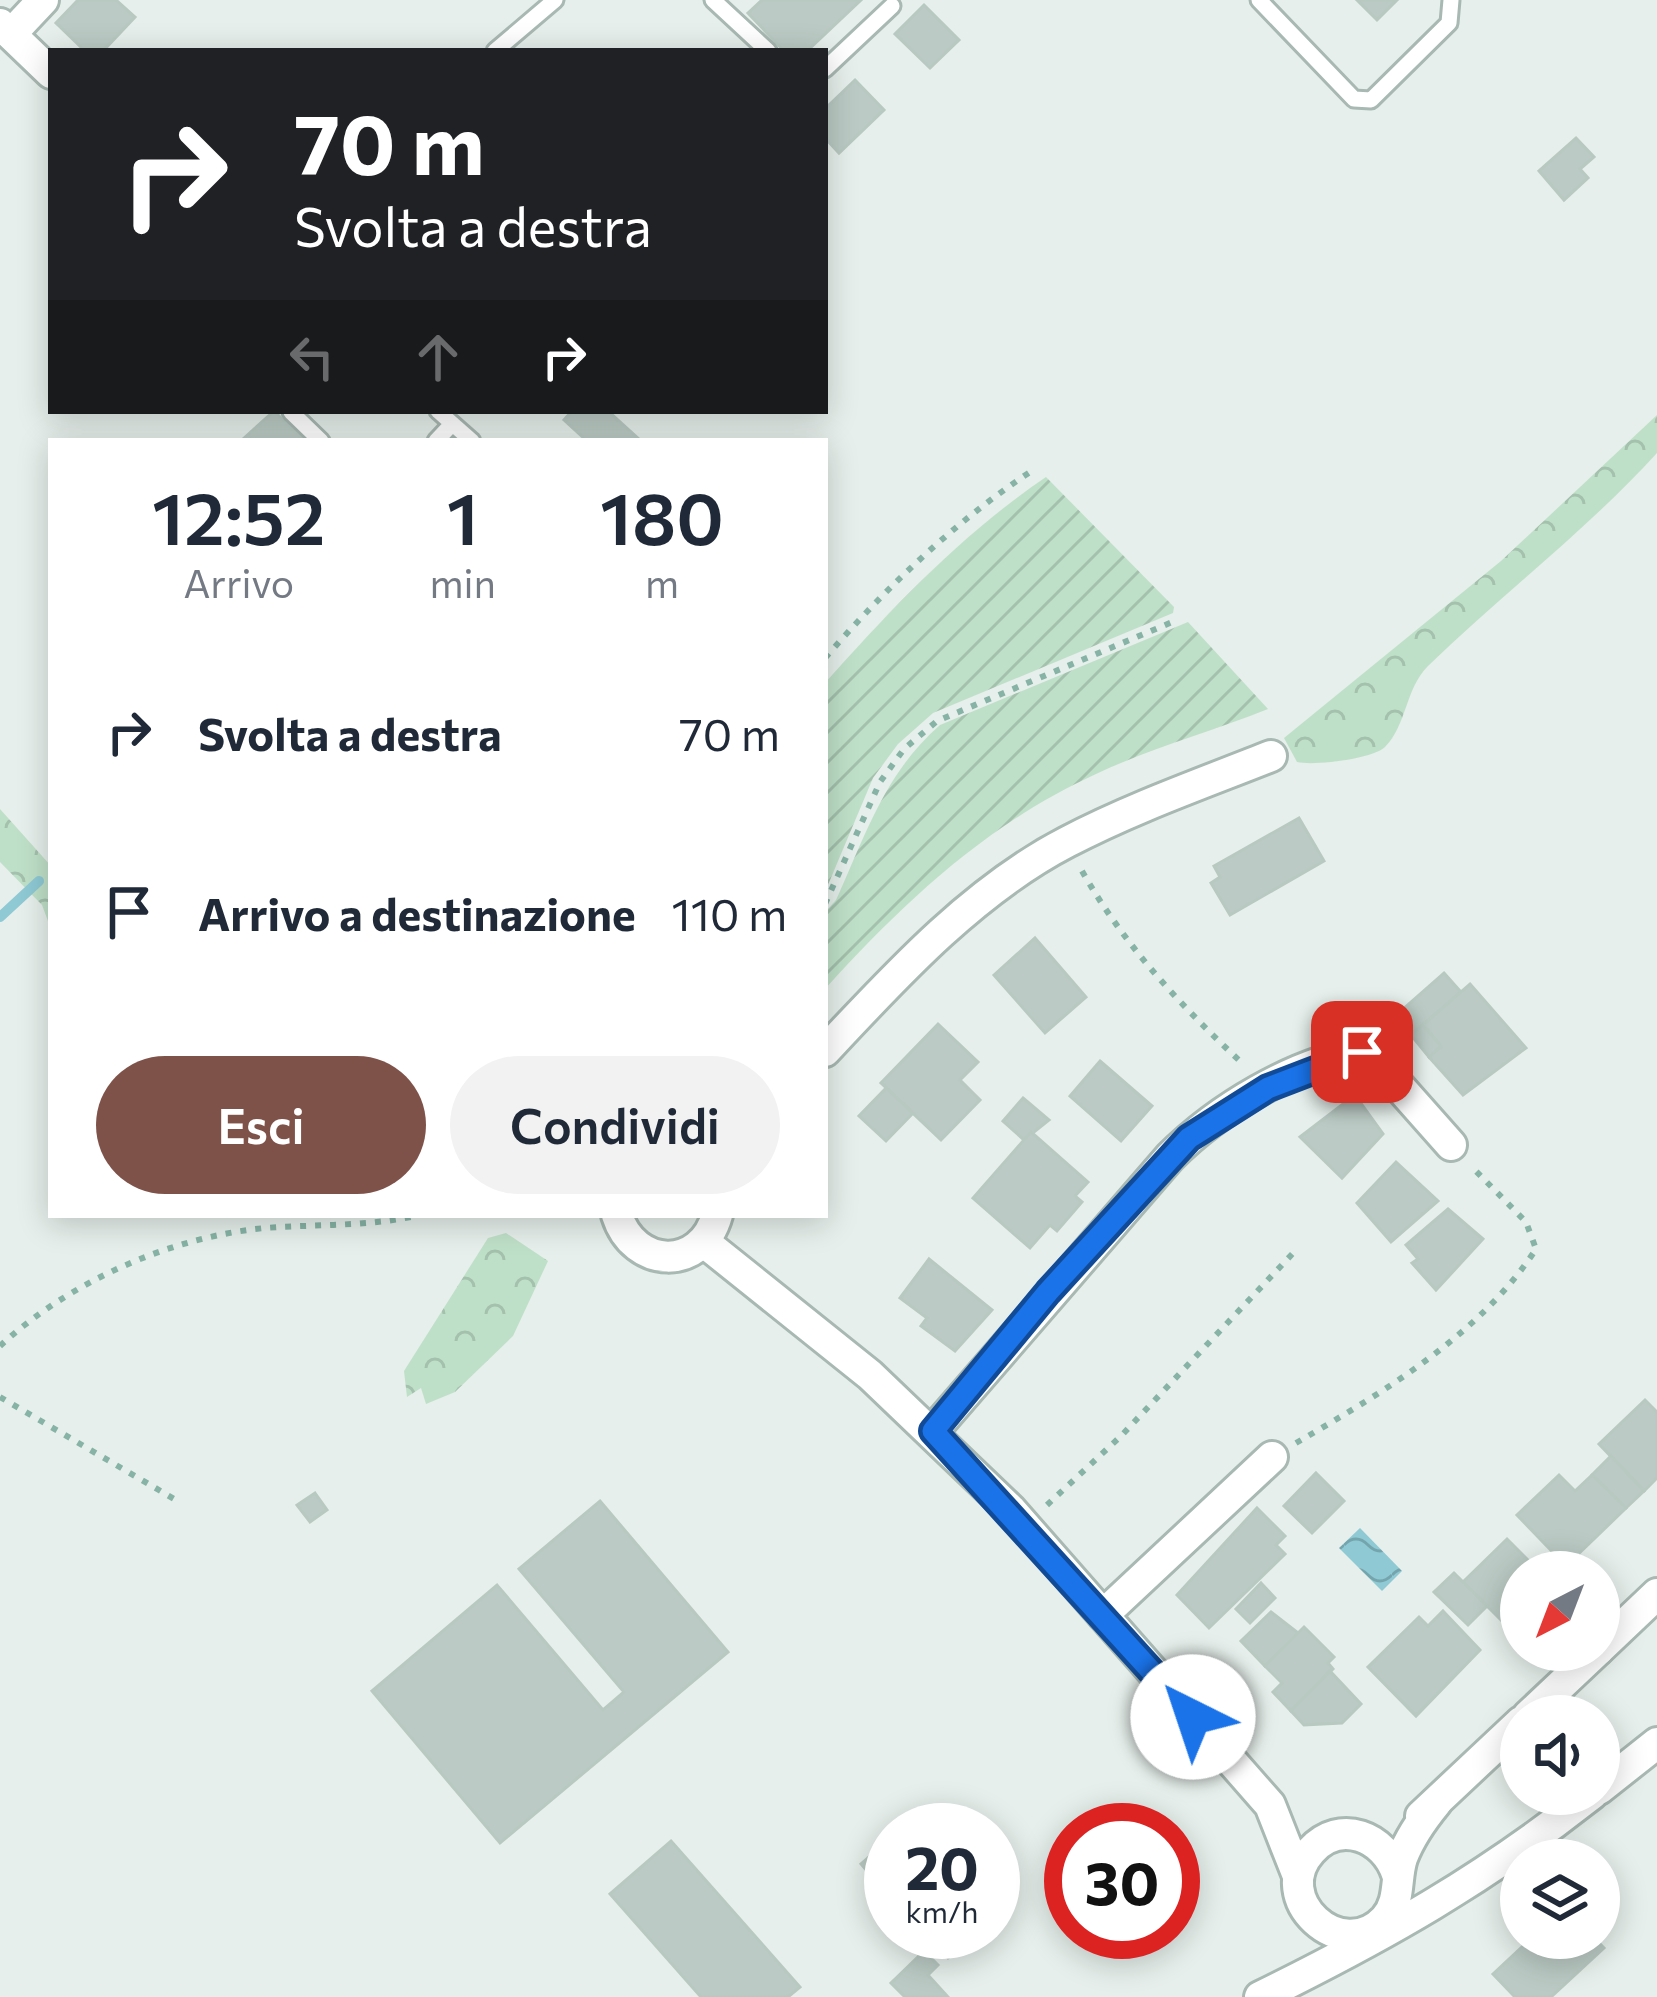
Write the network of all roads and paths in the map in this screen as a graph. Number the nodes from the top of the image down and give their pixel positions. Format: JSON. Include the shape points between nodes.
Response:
{"nodes":[{"id":1,"x":44,"y":0,"type":"edge"},
{"id":2,"x":555,"y":0,"type":"edge"},
{"id":3,"x":713,"y":0,"type":"edge"},
{"id":4,"x":1259,"y":0,"type":"edge"},
{"id":5,"x":1451,"y":0,"type":"edge"},
{"id":6,"x":892,"y":6,"type":"dead end"},
{"id":7,"x":6,"y":29,"type":"edge"},
{"id":8,"x":499,"y":48,"type":"edge"},
{"id":9,"x":766,"y":48,"type":"edge"},
{"id":10,"x":828,"y":67,"type":"edge"},
{"id":11,"x":48,"y":70,"type":"edge"},
{"id":12,"x":293,"y":414,"type":"edge"},
{"id":13,"x":441,"y":414,"type":"edge"},
{"id":14,"x":452,"y":424,"type":"junction"},
{"id":15,"x":318,"y":438,"type":"edge"},
{"id":16,"x":439,"y":438,"type":"edge"},
{"id":17,"x":468,"y":438,"type":"edge"},
{"id":18,"x":1030,"y":472,"type":"dead end"},
{"id":19,"x":1177,"y":620,"type":"dead end"},
{"id":20,"x":828,"y":655,"type":"edge"},
{"id":21,"x":1271,"y":756,"type":"dead end"},
{"id":22,"x":1065,"y":843,"type":"junction"},
{"id":23,"x":828,"y":897,"type":"edge"},
{"id":24,"x":828,"y":1048,"type":"edge"},
{"id":25,"x":1268,"y":1088,"type":"junction"},
{"id":26,"x":1451,"y":1145,"type":"joint"},
{"id":27,"x":407,"y":1218,"type":"edge"},
{"id":28,"x":618,"y":1218,"type":"edge"},
{"id":29,"x":710,"y":1228,"type":"edge"},
{"id":30,"x":1296,"y":1250,"type":"dead end"},
{"id":31,"x":0,"y":1346,"type":"edge"},
{"id":32,"x":0,"y":1397,"type":"edge"},
{"id":33,"x":933,"y":1431,"type":"junction"},
{"id":34,"x":1272,"y":1457,"type":"joint"},
{"id":35,"x":181,"y":1503,"type":"dead end"},
{"id":36,"x":1024,"y":1526,"type":"junction"},
{"id":37,"x":1657,"y":1594,"type":"edge"},
{"id":38,"x":1103,"y":1615,"type":"junction"},
{"id":39,"x":1620,"y":1628,"type":"edge"},
{"id":40,"x":1575,"y":1671,"type":"edge"},
{"id":41,"x":1550,"y":1695,"type":"edge"},
{"id":42,"x":1500,"y":1742,"type":"edge"},
{"id":43,"x":1657,"y":1743,"type":"edge"},
{"id":44,"x":1620,"y":1772,"type":"edge"},
{"id":45,"x":1253,"y":1785,"type":"junction"},
{"id":46,"x":1436,"y":1803,"type":"junction"},
{"id":47,"x":1566,"y":1815,"type":"edge"},
{"id":48,"x":1352,"y":1834,"type":"junction"},
{"id":49,"x":1298,"y":1876,"type":"junction"},
{"id":50,"x":1398,"y":1902,"type":"junction"},
{"id":51,"x":1316,"y":1926,"type":"junction"},
{"id":52,"x":1362,"y":1947,"type":"junction"},
{"id":53,"x":1301,"y":1977,"type":"junction"},
{"id":54,"x":1260,"y":1997,"type":"edge"}],
"edges":[{"from":1,"to":7,"type":"street"},
{"from":2,"to":8,"type":"lane"},
{"from":3,"to":9,"type":"lane"},
{"from":4,"to":5,"type":"lane","via":[[1354,98],[1371,100],[1449,22]]},
{"from":6,"to":10,"type":"lane"},
{"from":7,"to":11,"type":"street"},
{"from":12,"to":15,"type":"lane"},
{"from":13,"to":14,"type":"lane"},
{"from":14,"to":16,"type":"lane"},
{"from":14,"to":17,"type":"lane"},
{"from":18,"to":20,"type":"path","via":[[981,504]]},
{"from":19,"to":23,"type":"path","via":[[937,721],[880,782]]},
{"from":21,"to":22,"type":"street"},
{"from":22,"to":24,"type":"street","via":[[944,931]]},
{"from":22,"to":25,"type":"path","via":[[1163,985]]},
{"from":25,"to":26,"type":"street","via":[[1362,1052]]},
{"from":25,"to":33,"type":"street","via":[[1189,1138]]},
{"from":26,"to":34,"type":"path","via":[[1526,1222],[1536,1249],[1458,1334]]},
{"from":27,"to":31,"type":"path","via":[[204,1239],[87,1284]]},
{"from":28,"to":29,"type":"street","via":[[646,1254],[677,1257]]},
{"from":29,"to":33,"type":"street"},
{"from":30,"to":36,"type":"path"},
{"from":32,"to":35,"type":"path"},
{"from":33,"to":36,"type":"street"},
{"from":34,"to":38,"type":"street"},
{"from":36,"to":38,"type":"street"},
{"from":37,"to":39,"type":"street"},
{"from":38,"to":45,"type":"street"},
{"from":40,"to":41,"type":"street"},
{"from":42,"to":46,"type":"street"},
{"from":43,"to":44,"type":"street"},
{"from":45,"to":48,"type":"street","via":[[1296,1815]]},
{"from":45,"to":49,"type":"street","via":[[1283,1827]]},
{"from":46,"to":48,"type":"street","via":[[1401,1828]]},
{"from":46,"to":50,"type":"street","via":[[1408,1843]]},
{"from":47,"to":50,"type":"street","via":[[1515,1855]]},
{"from":48,"to":49,"type":"street","via":[[1314,1846]]},
{"from":48,"to":50,"type":"street","via":[[1384,1849]]},
{"from":49,"to":51,"type":"street"},
{"from":50,"to":51,"type":"street","via":[[1358,1934]]},
{"from":50,"to":52,"type":"street"},
{"from":51,"to":52,"type":"street","via":[[1332,1945]]},
{"from":51,"to":53,"type":"street"},
{"from":52,"to":53,"type":"street"},
{"from":53,"to":54,"type":"street"}]}
